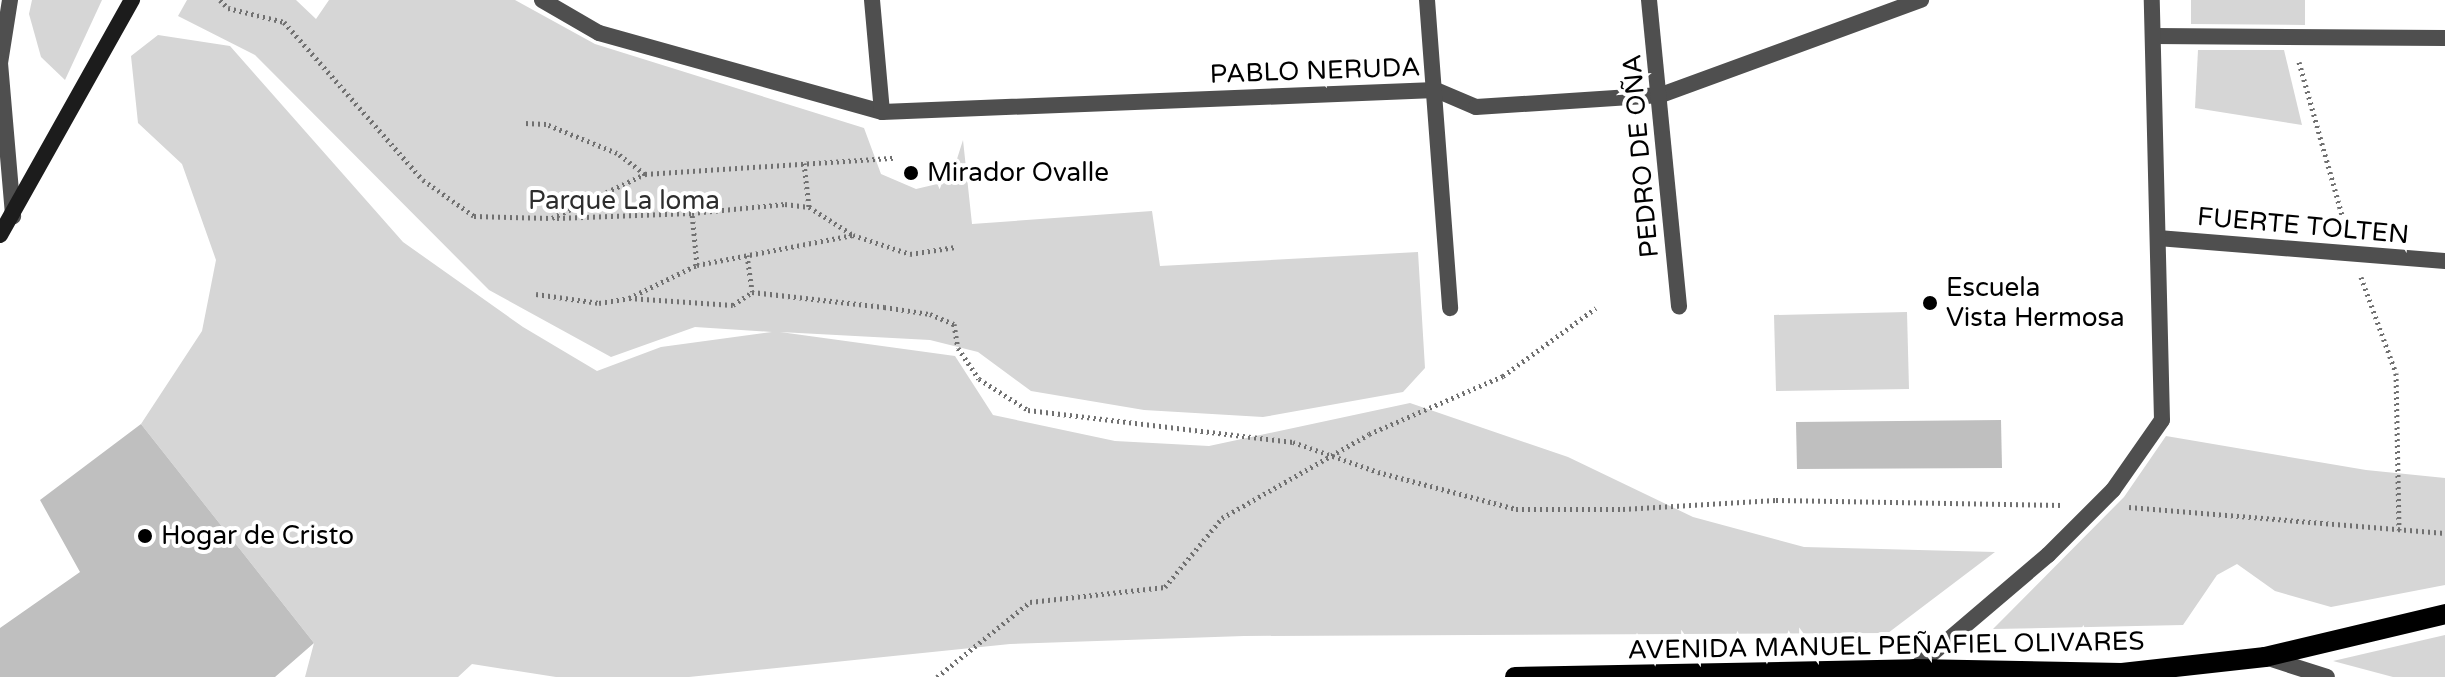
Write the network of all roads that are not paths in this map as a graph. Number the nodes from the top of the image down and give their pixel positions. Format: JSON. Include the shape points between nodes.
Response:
{"nodes":[{"id":1,"x":10,"y":0,"type":"edge"},
{"id":2,"x":132,"y":0,"type":"edge"},
{"id":3,"x":542,"y":0,"type":"edge"},
{"id":4,"x":872,"y":0,"type":"edge"},
{"id":5,"x":1427,"y":0,"type":"edge"},
{"id":6,"x":1649,"y":0,"type":"edge"},
{"id":7,"x":1921,"y":0,"type":"edge"},
{"id":8,"x":2152,"y":0,"type":"edge"},
{"id":9,"x":2153,"y":36,"type":"junction"},
{"id":10,"x":2445,"y":38,"type":"edge"},
{"id":11,"x":0,"y":63,"type":"edge"},
{"id":12,"x":1436,"y":90,"type":"junction"},
{"id":13,"x":1661,"y":95,"type":"junction"},
{"id":14,"x":882,"y":112,"type":"junction"},
{"id":15,"x":13,"y":216,"type":"junction"},
{"id":16,"x":0,"y":235,"type":"edge"},
{"id":17,"x":2158,"y":238,"type":"junction"},
{"id":18,"x":2445,"y":261,"type":"edge"},
{"id":19,"x":1679,"y":307,"type":"dead end"},
{"id":20,"x":1450,"y":308,"type":"dead end"},
{"id":21,"x":2445,"y":614,"type":"edge"},
{"id":22,"x":2265,"y":657,"type":"junction"},
{"id":23,"x":1914,"y":669,"type":"junction"},
{"id":24,"x":1515,"y":677,"type":"edge"},
{"id":25,"x":2327,"y":677,"type":"edge"}],
"edges":[{"from":1,"to":11,"type":"street"},
{"from":2,"to":15,"type":"main road"},
{"from":3,"to":14,"type":"street","name":"PABLO NERUDA","via":[[599,33]]},
{"from":4,"to":14,"type":"street"},
{"from":5,"to":12,"type":"street"},
{"from":6,"to":13,"type":"street","name":"PEDRO DE OÑA"},
{"from":7,"to":13,"type":"street","name":"PABLO NERUDA"},
{"from":8,"to":9,"type":"street"},
{"from":9,"to":10,"type":"street"},
{"from":9,"to":17,"type":"street"},
{"from":11,"to":15,"type":"street"},
{"from":12,"to":13,"type":"street","name":"PABLO NERUDA","via":[[1476,107]]},
{"from":12,"to":14,"type":"street","name":"PABLO NERUDA"},
{"from":12,"to":20,"type":"street"},
{"from":13,"to":19,"type":"street","name":"PEDRO DE OÑA"},
{"from":15,"to":16,"type":"main road"},
{"from":17,"to":18,"type":"street","name":"FUERTE TOLTEN"},
{"from":17,"to":23,"type":"street","via":[[2162,420],[2098,505],[2048,555]]},
{"from":21,"to":22,"type":"main road","name":"AVENIDA MANUEL PEÑAFIEL OLIVARES"},
{"from":22,"to":23,"type":"main road","name":"AVENIDA MANUEL PEÑAFIEL OLIVARES","via":[[2122,673]]},
{"from":22,"to":25,"type":"street"},
{"from":23,"to":24,"type":"main road","name":"AVENIDA MANUEL PEÑAFIEL OLIVARES"}]}
